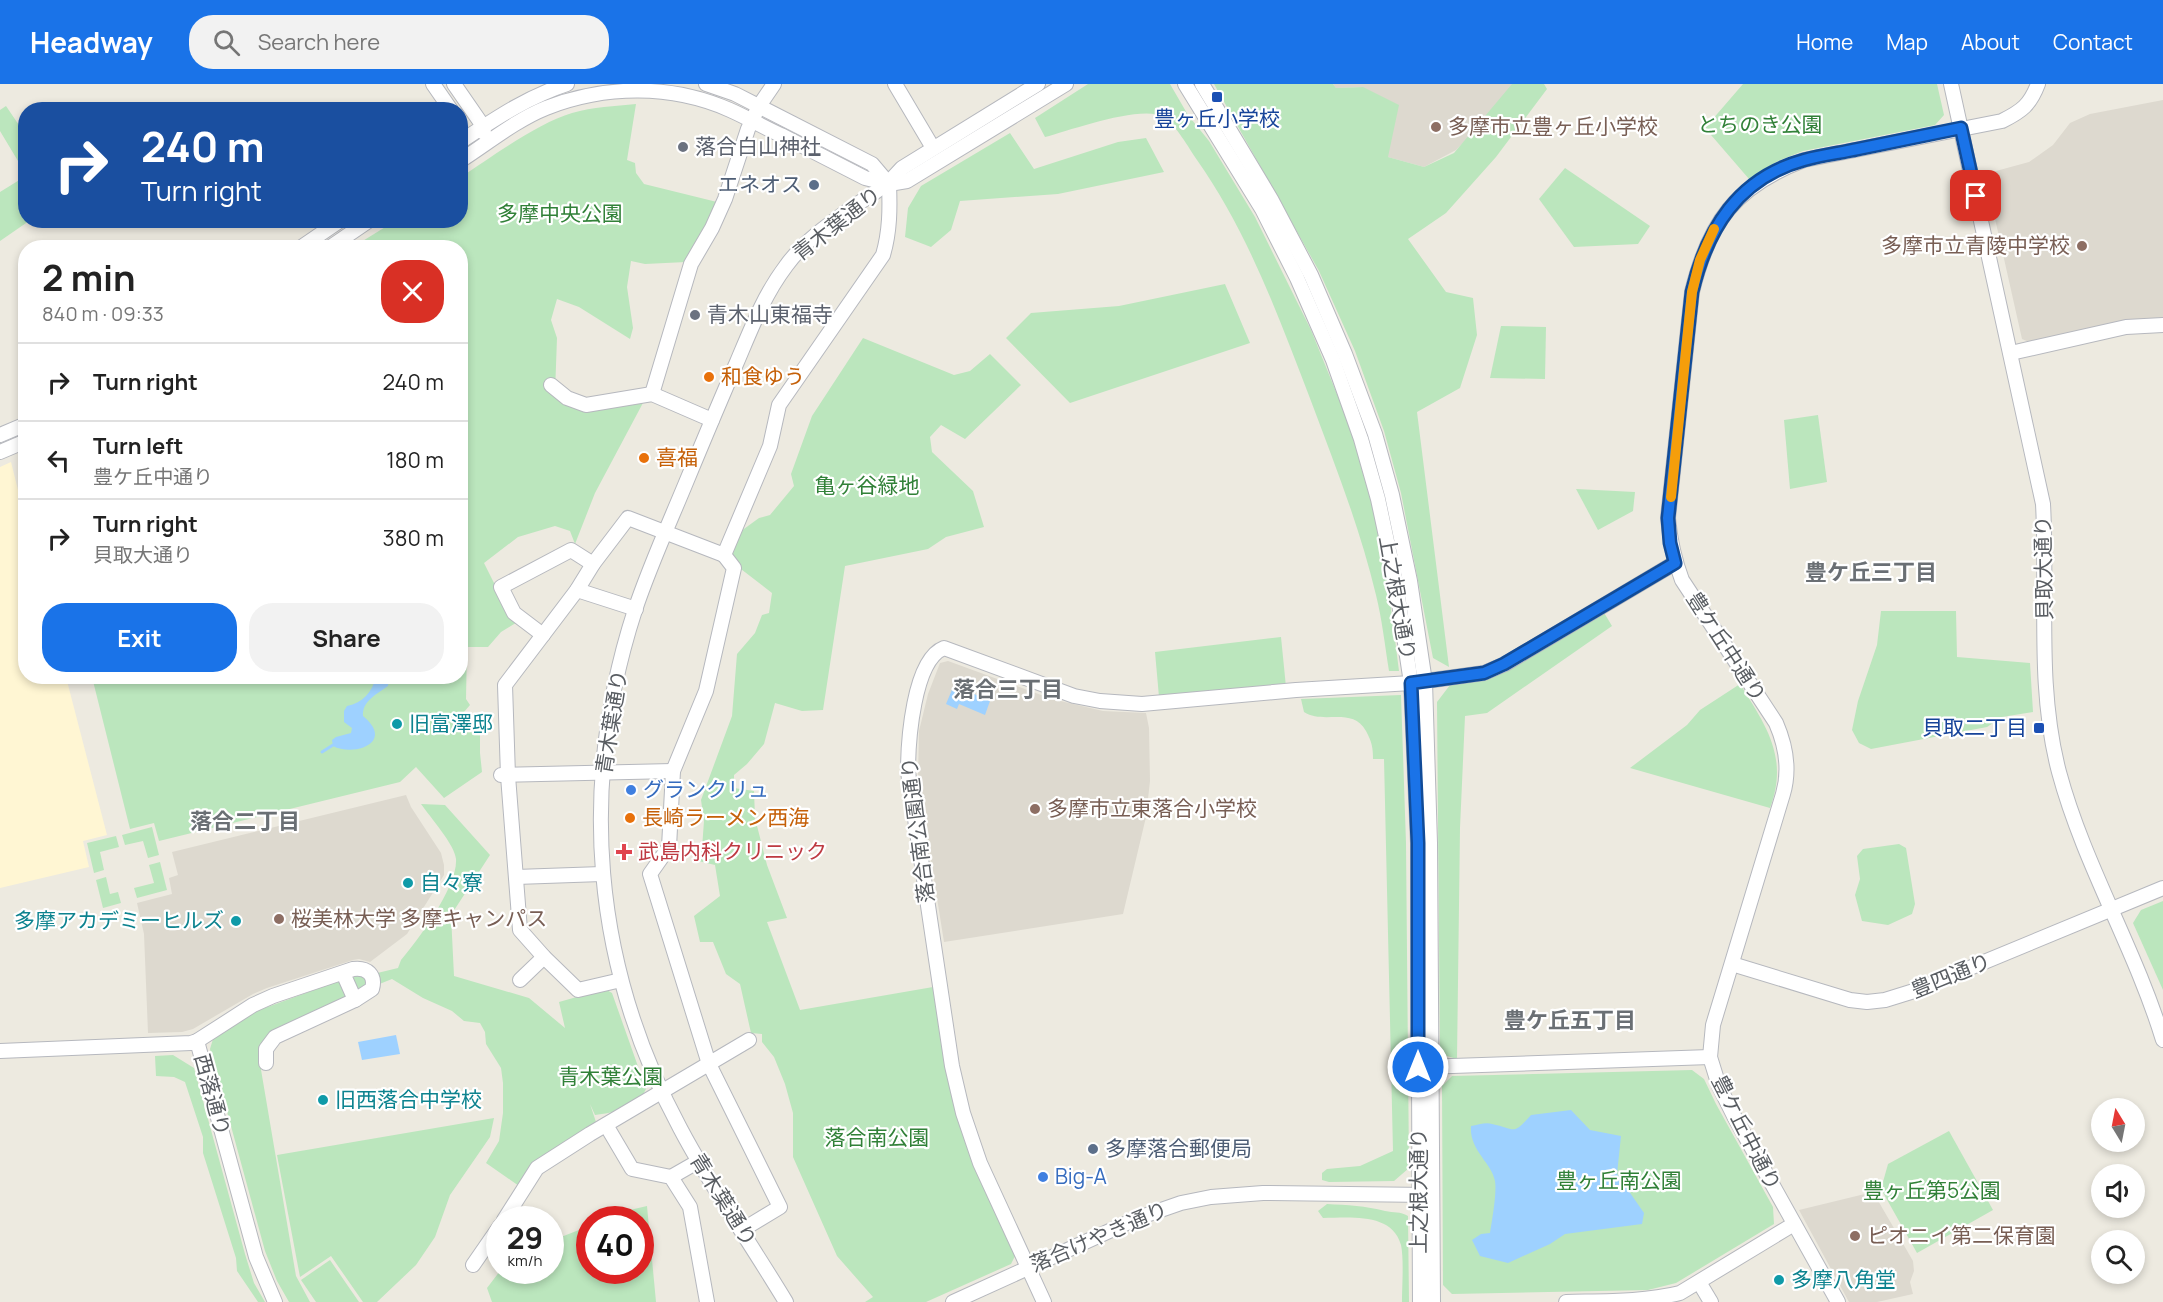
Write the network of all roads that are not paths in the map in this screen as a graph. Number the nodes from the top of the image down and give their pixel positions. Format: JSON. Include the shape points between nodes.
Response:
{"nodes":[{"id":1,"x":433,"y":84,"type":"edge"},
{"id":2,"x":454,"y":84,"type":"edge"},
{"id":3,"x":567,"y":84,"type":"edge"},
{"id":4,"x":706,"y":84,"type":"edge"},
{"id":5,"x":774,"y":84,"type":"edge"},
{"id":6,"x":894,"y":84,"type":"edge"},
{"id":7,"x":1038,"y":84,"type":"edge"},
{"id":8,"x":1066,"y":84,"type":"edge"},
{"id":9,"x":1185,"y":84,"type":"edge"},
{"id":10,"x":1202,"y":84,"type":"edge"},
{"id":11,"x":1951,"y":84,"type":"edge"},
{"id":12,"x":2038,"y":84,"type":"edge"},
{"id":13,"x":649,"y":86,"type":"edge"},
{"id":14,"x":445,"y":102,"type":"edge"},
{"id":15,"x":466,"y":102,"type":"edge"},
{"id":16,"x":468,"y":104,"type":"edge"},
{"id":17,"x":1003,"y":105,"type":"junction"},
{"id":18,"x":759,"y":106,"type":"junction"},
{"id":19,"x":1011,"y":118,"type":"junction"},
{"id":20,"x":752,"y":121,"type":"junction"},
{"id":21,"x":483,"y":126,"type":"junction"},
{"id":22,"x":1961,"y":128,"type":"junction"},
{"id":23,"x":468,"y":137,"type":"edge"},
{"id":24,"x":468,"y":140,"type":"edge"},
{"id":25,"x":486,"y":144,"type":"junction"},
{"id":26,"x":933,"y":148,"type":"junction"},
{"id":27,"x":468,"y":156,"type":"edge"},
{"id":28,"x":889,"y":184,"type":"junction"},
{"id":29,"x":329,"y":228,"type":"edge"},
{"id":30,"x":358,"y":228,"type":"edge"},
{"id":31,"x":312,"y":240,"type":"edge"},
{"id":32,"x":341,"y":240,"type":"edge"},
{"id":33,"x":2163,"y":325,"type":"edge"},
{"id":34,"x":2011,"y":353,"type":"junction"},
{"id":35,"x":551,"y":385,"type":"dead end"},
{"id":36,"x":652,"y":394,"type":"junction"},
{"id":37,"x":712,"y":420,"type":"junction"},
{"id":38,"x":18,"y":427,"type":"edge"},
{"id":39,"x":0,"y":435,"type":"edge"},
{"id":40,"x":18,"y":444,"type":"edge"},
{"id":41,"x":0,"y":452,"type":"edge"},
{"id":42,"x":666,"y":532,"type":"junction"},
{"id":43,"x":724,"y":555,"type":"junction"},
{"id":44,"x":1675,"y":563,"type":"junction"},
{"id":45,"x":593,"y":564,"type":"junction"},
{"id":46,"x":577,"y":590,"type":"junction"},
{"id":47,"x":636,"y":609,"type":"junction"},
{"id":48,"x":543,"y":635,"type":"junction"},
{"id":49,"x":1418,"y":682,"type":"junction"},
{"id":50,"x":673,"y":771,"type":"junction"},
{"id":51,"x":603,"y":772,"type":"junction"},
{"id":52,"x":504,"y":776,"type":"junction"},
{"id":53,"x":602,"y":873,"type":"junction"},
{"id":54,"x":516,"y":877,"type":"junction"},
{"id":55,"x":2163,"y":888,"type":"edge"},
{"id":56,"x":2111,"y":909,"type":"junction"},
{"id":57,"x":544,"y":957,"type":"junction"},
{"id":58,"x":1732,"y":964,"type":"junction"},
{"id":59,"x":343,"y":973,"type":"junction"},
{"id":60,"x":520,"y":980,"type":"dead end"},
{"id":61,"x":621,"y":980,"type":"junction"},
{"id":62,"x":355,"y":1000,"type":"junction"},
{"id":63,"x":749,"y":1040,"type":"dead end"},
{"id":64,"x":2163,"y":1040,"type":"edge"},
{"id":65,"x":197,"y":1041,"type":"junction"},
{"id":66,"x":0,"y":1051,"type":"edge"},
{"id":67,"x":1710,"y":1058,"type":"junction"},
{"id":68,"x":266,"y":1063,"type":"dead end"},
{"id":69,"x":709,"y":1064,"type":"junction"},
{"id":70,"x":1425,"y":1067,"type":"junction"},
{"id":71,"x":662,"y":1091,"type":"junction"},
{"id":72,"x":606,"y":1125,"type":"junction"},
{"id":73,"x":699,"y":1161,"type":"junction"},
{"id":74,"x":671,"y":1178,"type":"junction"},
{"id":75,"x":1425,"y":1196,"type":"junction"},
{"id":76,"x":513,"y":1206,"type":"edge"},
{"id":77,"x":1794,"y":1224,"type":"junction"},
{"id":78,"x":742,"y":1230,"type":"junction"},
{"id":79,"x":486,"y":1246,"type":"edge"},
{"id":80,"x":473,"y":1265,"type":"dead end"},
{"id":81,"x":1028,"y":1268,"type":"junction"},
{"id":82,"x":1699,"y":1282,"type":"junction"},
{"id":83,"x":275,"y":1302,"type":"edge"},
{"id":84,"x":707,"y":1302,"type":"edge"},
{"id":85,"x":786,"y":1302,"type":"edge"},
{"id":86,"x":953,"y":1302,"type":"edge"},
{"id":87,"x":1044,"y":1302,"type":"edge"},
{"id":88,"x":1420,"y":1302,"type":"edge"},
{"id":89,"x":1432,"y":1302,"type":"edge"},
{"id":90,"x":1566,"y":1302,"type":"edge"},
{"id":91,"x":1711,"y":1302,"type":"edge"},
{"id":92,"x":1838,"y":1302,"type":"edge"}],
"edges":[{"from":1,"to":14,"type":"street"},
{"from":2,"to":15,"type":"street"},
{"from":3,"to":21,"type":"street","via":[[532,97]]},
{"from":4,"to":18,"type":"street"},
{"from":5,"to":18,"type":"street"},
{"from":6,"to":26,"type":"street"},
{"from":7,"to":17,"type":"street","name":"青木葉通り"},
{"from":8,"to":19,"type":"street","name":"青木葉通り"},
{"from":9,"to":49,"type":"street","name":"上之根大通り","via":[[1262,209],[1333,360],[1378,499]]},
{"from":10,"to":49,"type":"street","name":"上之根大通り","via":[[1311,275],[1375,434],[1410,581]]},
{"from":11,"to":22,"type":"street","name":"貝取大通り"},
{"from":12,"to":22,"type":"street","name":"豊ケ丘中通り","via":[[2021,111],[2002,121]]},
{"from":13,"to":20,"type":"street","via":[[699,99]]},
{"from":13,"to":25,"type":"street","via":[[573,99],[526,118]]},
{"from":16,"to":21,"type":"street"},
{"from":17,"to":19,"type":"street"},
{"from":17,"to":26,"type":"street","name":"青木葉通り"},
{"from":18,"to":20,"type":"street"},
{"from":18,"to":28,"type":"street","via":[[872,164]]},
{"from":19,"to":28,"type":"street","name":"青木葉通り","via":[[907,181]]},
{"from":20,"to":28,"type":"street","via":[[865,178]]},
{"from":20,"to":36,"type":"street","via":[[725,200],[691,264]]},
{"from":21,"to":23,"type":"street"},
{"from":21,"to":25,"type":"street"},
{"from":22,"to":34,"type":"street","name":"貝取大通り"},
{"from":22,"to":44,"type":"street","name":"豊ケ丘中通り","via":[[1778,170],[1752,187],[1721,219],[1700,260],[1692,292],[1668,518]]},
{"from":24,"to":25,"type":"street"},
{"from":25,"to":27,"type":"street"},
{"from":26,"to":28,"type":"street","name":"青木葉通り","via":[[902,168]]},
{"from":28,"to":37,"type":"street","name":"青木葉通り","via":[[817,234],[786,265],[760,308]]},
{"from":28,"to":43,"type":"street","via":[[891,210],[883,255],[779,405],[770,446]]},
{"from":29,"to":31,"type":"street"},
{"from":30,"to":32,"type":"street"},
{"from":33,"to":34,"type":"street","via":[[2126,327]]},
{"from":34,"to":56,"type":"street","name":"貝取大通り","via":[[2043,504],[2045,688],[2049,721],[2059,772],[2075,821]]},
{"from":35,"to":36,"type":"street","via":[[567,398],[586,405]]},
{"from":36,"to":37,"type":"street"},
{"from":37,"to":42,"type":"street","name":"青木葉通り"},
{"from":38,"to":39,"type":"street"},
{"from":40,"to":41,"type":"street"},
{"from":42,"to":43,"type":"street"},
{"from":42,"to":45,"type":"street","via":[[628,518]]},
{"from":42,"to":47,"type":"street","name":"青木葉通り"},
{"from":43,"to":50,"type":"street","via":[[734,568],[706,691]]},
{"from":44,"to":49,"type":"street","name":"落合南公園通り","via":[[1504,664],[1484,673]]},
{"from":44,"to":58,"type":"street","name":"豊ケ丘中通り","via":[[1776,723],[1785,756],[1786,785]]},
{"from":45,"to":46,"type":"street"},
{"from":45,"to":48,"type":"street","via":[[572,550],[501,587],[514,613]]},
{"from":46,"to":47,"type":"street"},
{"from":46,"to":48,"type":"street"},
{"from":47,"to":51,"type":"street","name":"青木葉通り","via":[[611,706]]},
{"from":48,"to":52,"type":"street","via":[[505,685]]},
{"from":49,"to":70,"type":"street","name":"上之根大通り"},
{"from":49,"to":81,"type":"street","name":"落合南公園通り","via":[[1142,704],[1074,696],[944,648],[932,654],[915,702],[908,758],[927,909],[963,1113],[980,1163]]},
{"from":50,"to":51,"type":"street"},
{"from":50,"to":69,"type":"street","via":[[669,847],[650,874]]},
{"from":51,"to":52,"type":"street"},
{"from":51,"to":53,"type":"street","name":"青木葉通り"},
{"from":52,"to":54,"type":"street"},
{"from":53,"to":54,"type":"street"},
{"from":53,"to":61,"type":"street","name":"青木葉通り","via":[[608,924]]},
{"from":54,"to":57,"type":"street","via":[[520,930]]},
{"from":55,"to":56,"type":"street","name":"豊四通り"},
{"from":56,"to":58,"type":"street","name":"豊四通り","via":[[1885,1000],[1850,1000]]},
{"from":56,"to":64,"type":"street","name":"貝取大通り"},
{"from":57,"to":60,"type":"street"},
{"from":57,"to":61,"type":"street","via":[[578,990]]},
{"from":58,"to":67,"type":"street","name":"豊ケ丘中通り","via":[[1714,1018]]},
{"from":59,"to":62,"type":"street"},
{"from":59,"to":62,"type":"street","via":[[363,969],[373,976],[372,989]]},
{"from":59,"to":65,"type":"street","via":[[253,1005]]},
{"from":61,"to":71,"type":"street","name":"青木葉通り","via":[[644,1052]]},
{"from":62,"to":68,"type":"street","via":[[275,1037],[266,1049]]},
{"from":63,"to":69,"type":"street"},
{"from":65,"to":66,"type":"street","name":"西落通り"},
{"from":65,"to":83,"type":"street","name":"西落通り","via":[[256,1257]]},
{"from":67,"to":70,"type":"street"},
{"from":67,"to":77,"type":"street","name":"豊ケ丘中通り","via":[[1724,1096]]},
{"from":69,"to":71,"type":"street"},
{"from":69,"to":78,"type":"street","via":[[780,1207]]},
{"from":70,"to":75,"type":"street","name":"上之根大通り"},
{"from":71,"to":72,"type":"street"},
{"from":71,"to":73,"type":"street","name":"青木葉通り"},
{"from":72,"to":74,"type":"street","via":[[632,1169]]},
{"from":72,"to":76,"type":"street","via":[[537,1168]]},
{"from":73,"to":74,"type":"street"},
{"from":73,"to":78,"type":"street","name":"青木葉通り"},
{"from":74,"to":84,"type":"street","via":[[690,1207]]},
{"from":75,"to":81,"type":"street","name":"落合けやき通り","via":[[1263,1193],[1211,1197],[1154,1211]]},
{"from":75,"to":88,"type":"street","name":"上之根大通り"},
{"from":75,"to":89,"type":"street","name":"上之根大通り"},
{"from":77,"to":82,"type":"street"},
{"from":77,"to":92,"type":"street","name":"豊ケ丘中通り"},
{"from":78,"to":85,"type":"street","name":"青木葉通り"},
{"from":79,"to":80,"type":"street"},
{"from":81,"to":86,"type":"street","name":"落合けやき通り"},
{"from":81,"to":87,"type":"street","name":"落合南公園通り"},
{"from":82,"to":90,"type":"street","via":[[1663,1299]]},
{"from":82,"to":91,"type":"street"}]}
